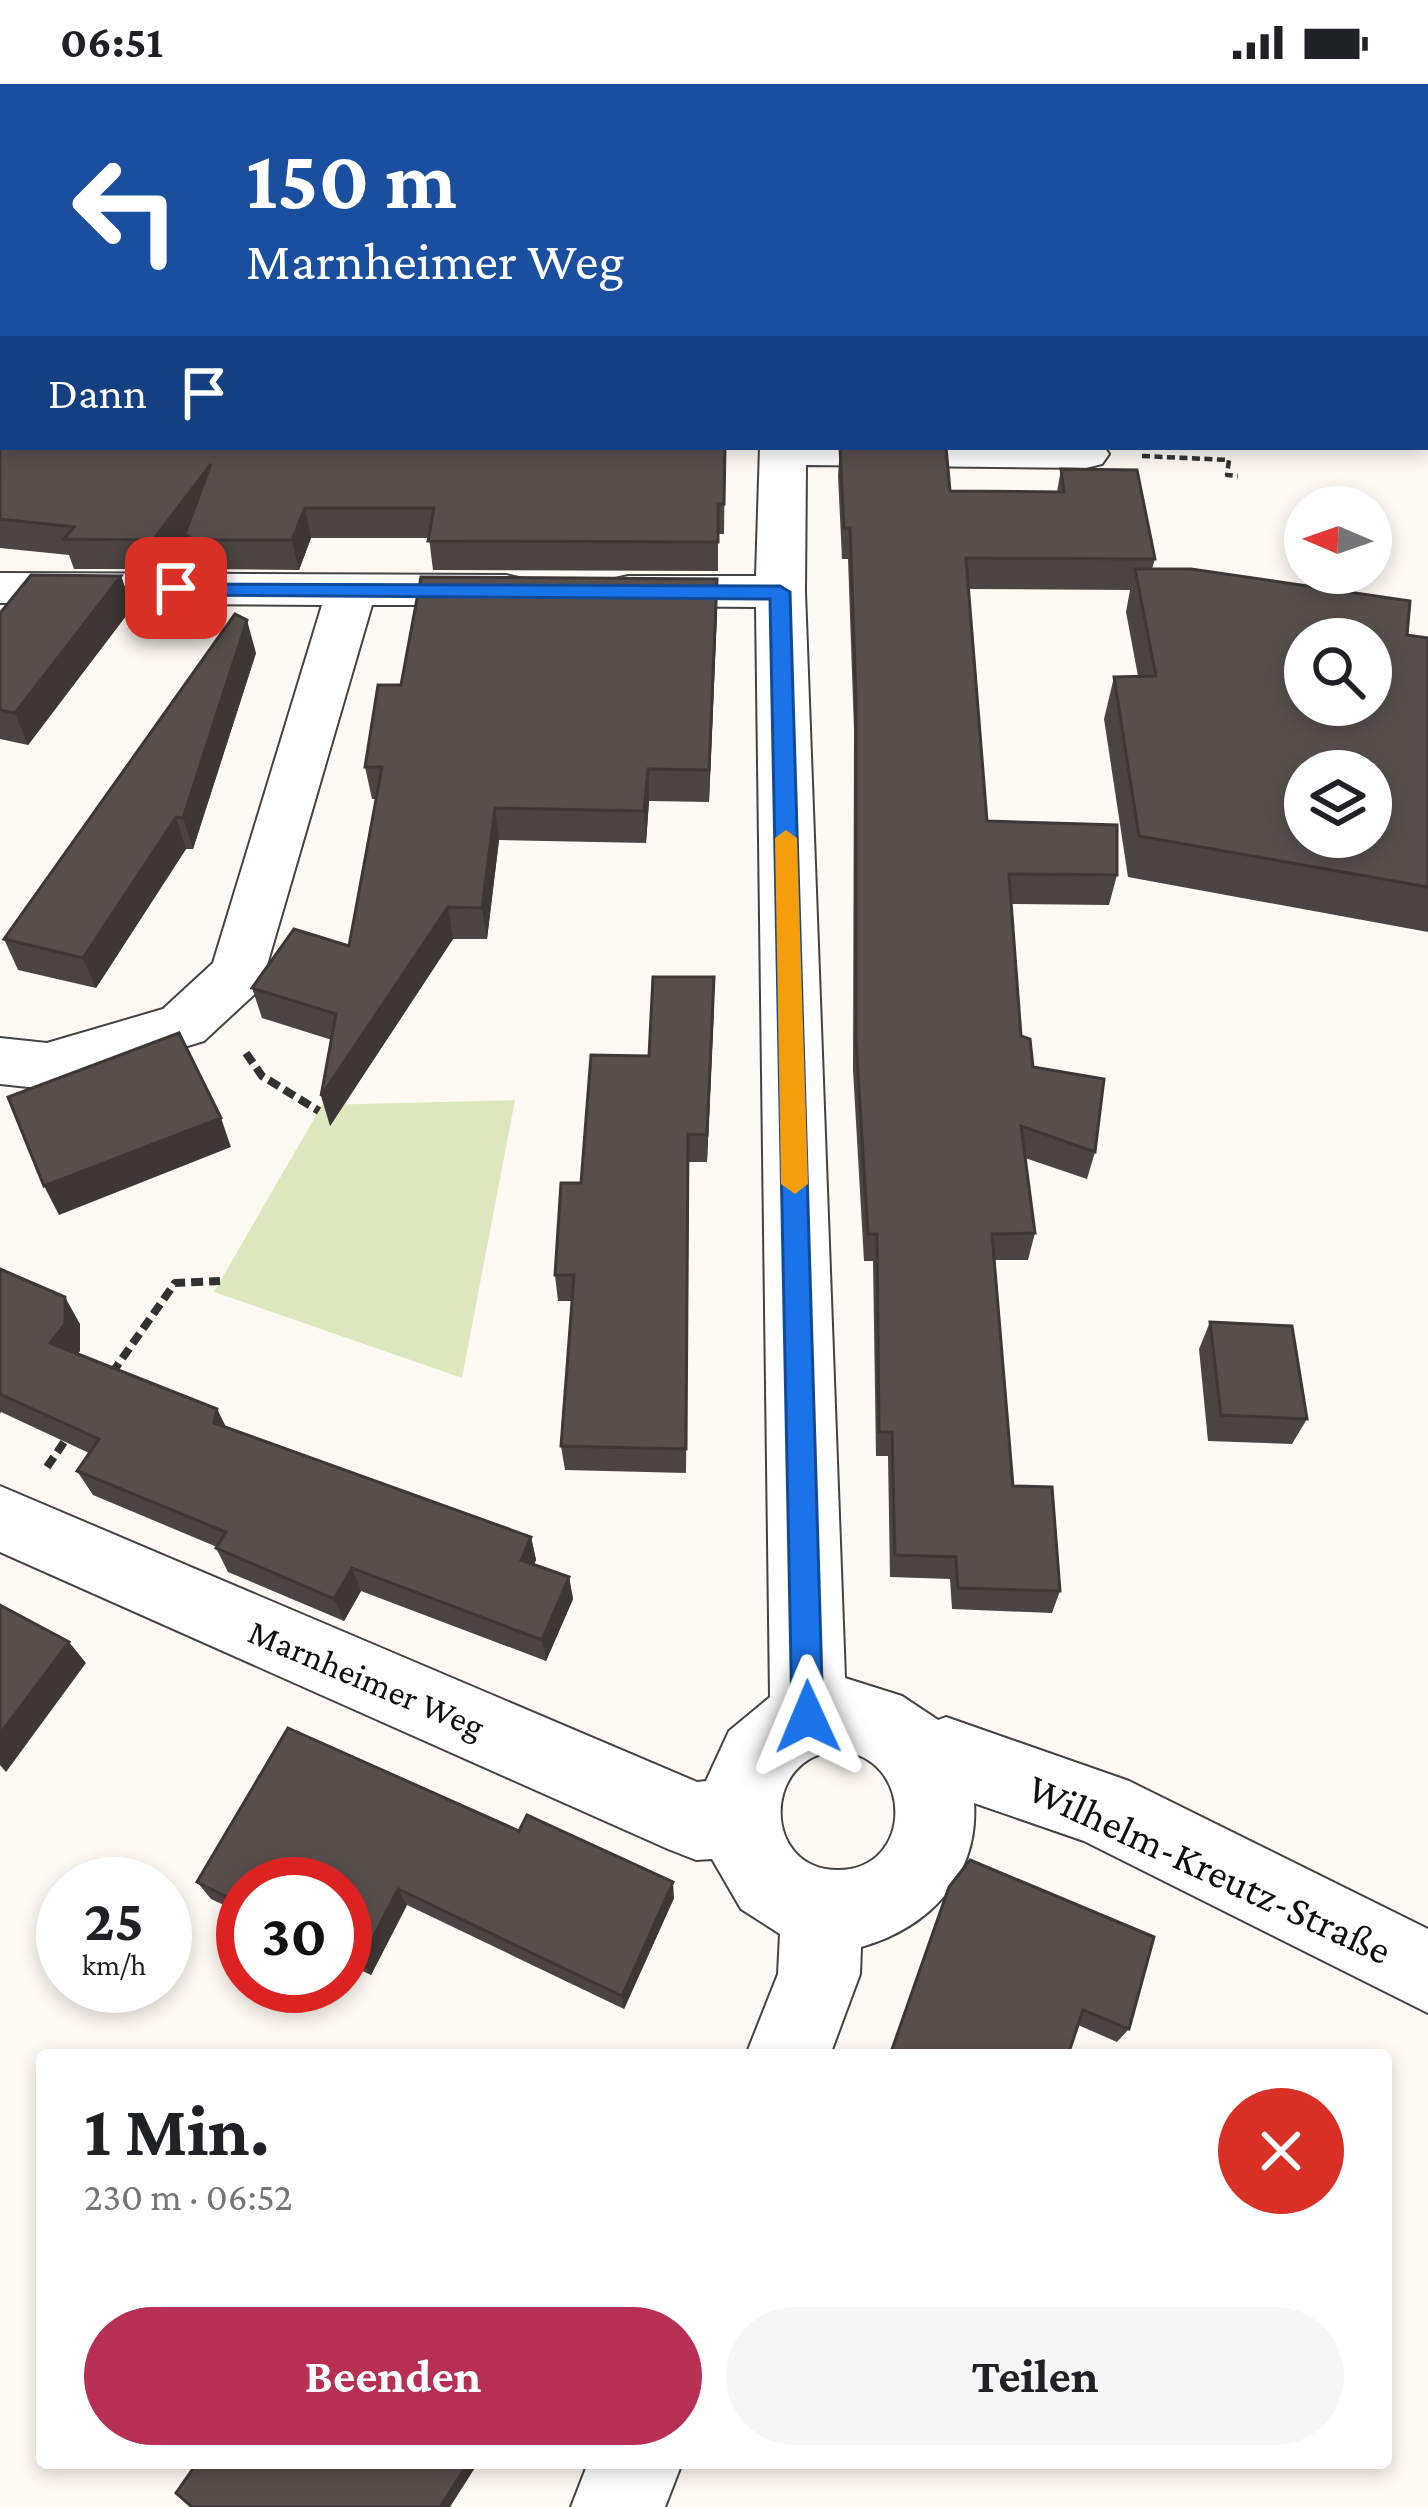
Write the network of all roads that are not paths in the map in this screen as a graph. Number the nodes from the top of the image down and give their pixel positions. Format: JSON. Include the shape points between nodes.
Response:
{"nodes":[{"id":1,"x":783,"y":450,"type":"edge"},
{"id":2,"x":844,"y":450,"type":"edge"},
{"id":3,"x":1086,"y":454,"type":"road end"},
{"id":4,"x":352,"y":588,"type":"junction"},
{"id":5,"x":0,"y":589,"type":"edge"},
{"id":6,"x":780,"y":592,"type":"junction"},
{"id":7,"x":0,"y":1061,"type":"edge"},
{"id":8,"x":4,"y":1520,"type":"edge"},
{"id":9,"x":808,"y":1717,"type":"junction"},
{"id":10,"x":922,"y":1763,"type":"junction"},
{"id":11,"x":738,"y":1818,"type":"junction"},
{"id":12,"x":821,"y":1910,"type":"junction"},
{"id":13,"x":1428,"y":1972,"type":"edge"},
{"id":14,"x":790,"y":2049,"type":"edge"},
{"id":15,"x":632,"y":2469,"type":"edge"},
{"id":16,"x":618,"y":2507,"type":"edge"}],
"edges":[{"from":1,"to":6,"type":"street"},
{"from":2,"to":3,"type":"street"},
{"from":4,"to":5,"type":"street"},
{"from":4,"to":6,"type":"street"},
{"from":4,"to":7,"type":"street","via":[[238,974],[183,1025],[47,1066]]},
{"from":6,"to":9,"type":"street"},
{"from":8,"to":11,"type":"street","name":"Marnheimer Weg","via":[[696,1821]]},
{"from":9,"to":10,"type":"street","via":[[872,1721]]},
{"from":9,"to":11,"type":"street","via":[[758,1754]]},
{"from":10,"to":12,"type":"street","via":[[935,1795],[927,1859],[907,1886],[878,1904]]},
{"from":10,"to":13,"type":"street","name":"Wilhelm-Kreutz-Straße","via":[[946,1755],[1101,1808]]},
{"from":11,"to":12,"type":"street","via":[[746,1848],[775,1885]]},
{"from":12,"to":14,"type":"street","via":[[819,1974]]},
{"from":15,"to":16,"type":"street"}]}
